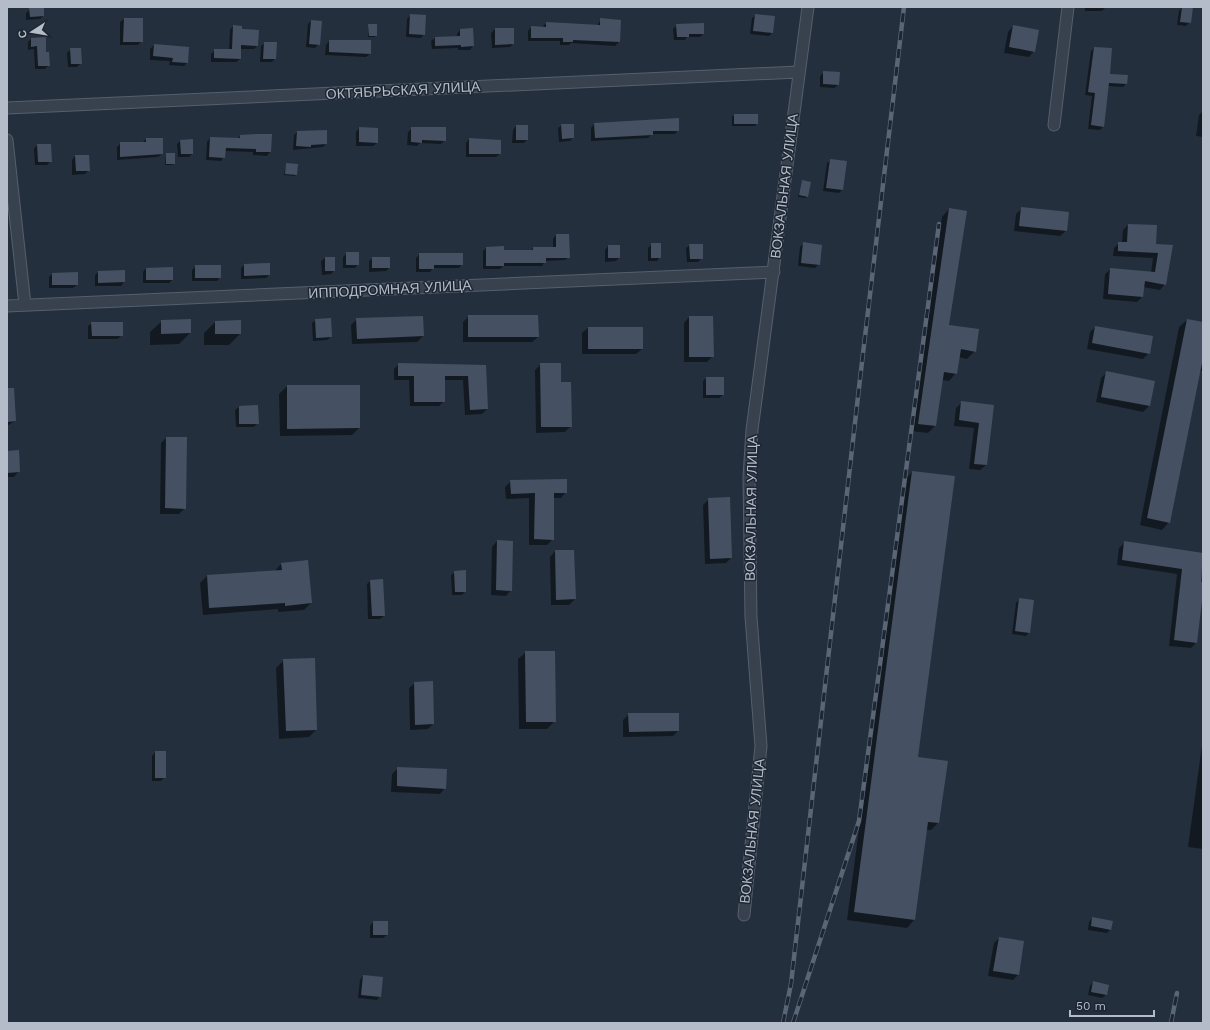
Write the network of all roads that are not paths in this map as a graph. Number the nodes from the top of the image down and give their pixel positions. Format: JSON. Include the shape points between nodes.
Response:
{"nodes":[{"id":1,"x":808,"y":7,"type":"edge"},
{"id":2,"x":1068,"y":7,"type":"edge"},
{"id":3,"x":798,"y":72,"type":"junction"},
{"id":4,"x":7,"y":108,"type":"edge"},
{"id":5,"x":1054,"y":125,"type":"dead end"},
{"id":6,"x":7,"y":140,"type":"edge"},
{"id":7,"x":774,"y":272,"type":"junction"},
{"id":8,"x":7,"y":306,"type":"edge"},
{"id":9,"x":25,"y":306,"type":"junction"},
{"id":10,"x":744,"y":916,"type":"dead end"}],
"edges":[{"from":1,"to":3,"type":"street","name":"ВОКЗАЛЬНАЯ УЛИЦА"},
{"from":2,"to":5,"type":"street"},
{"from":3,"to":4,"type":"street","name":"ОКТЯБРЬСКАЯ УЛИЦА"},
{"from":3,"to":7,"type":"street","name":"ВОКЗАЛЬНАЯ УЛИЦА"},
{"from":6,"to":9,"type":"street"},
{"from":7,"to":9,"type":"street","name":"ИППОДРОМНАЯ УЛИЦА"},
{"from":7,"to":10,"type":"street","name":"ВОКЗАЛЬНАЯ УЛИЦА","via":[[752,430],[749,477],[751,617],[761,746]]},
{"from":8,"to":9,"type":"street","name":"ИППОДРОМНАЯ УЛИЦА"}]}
